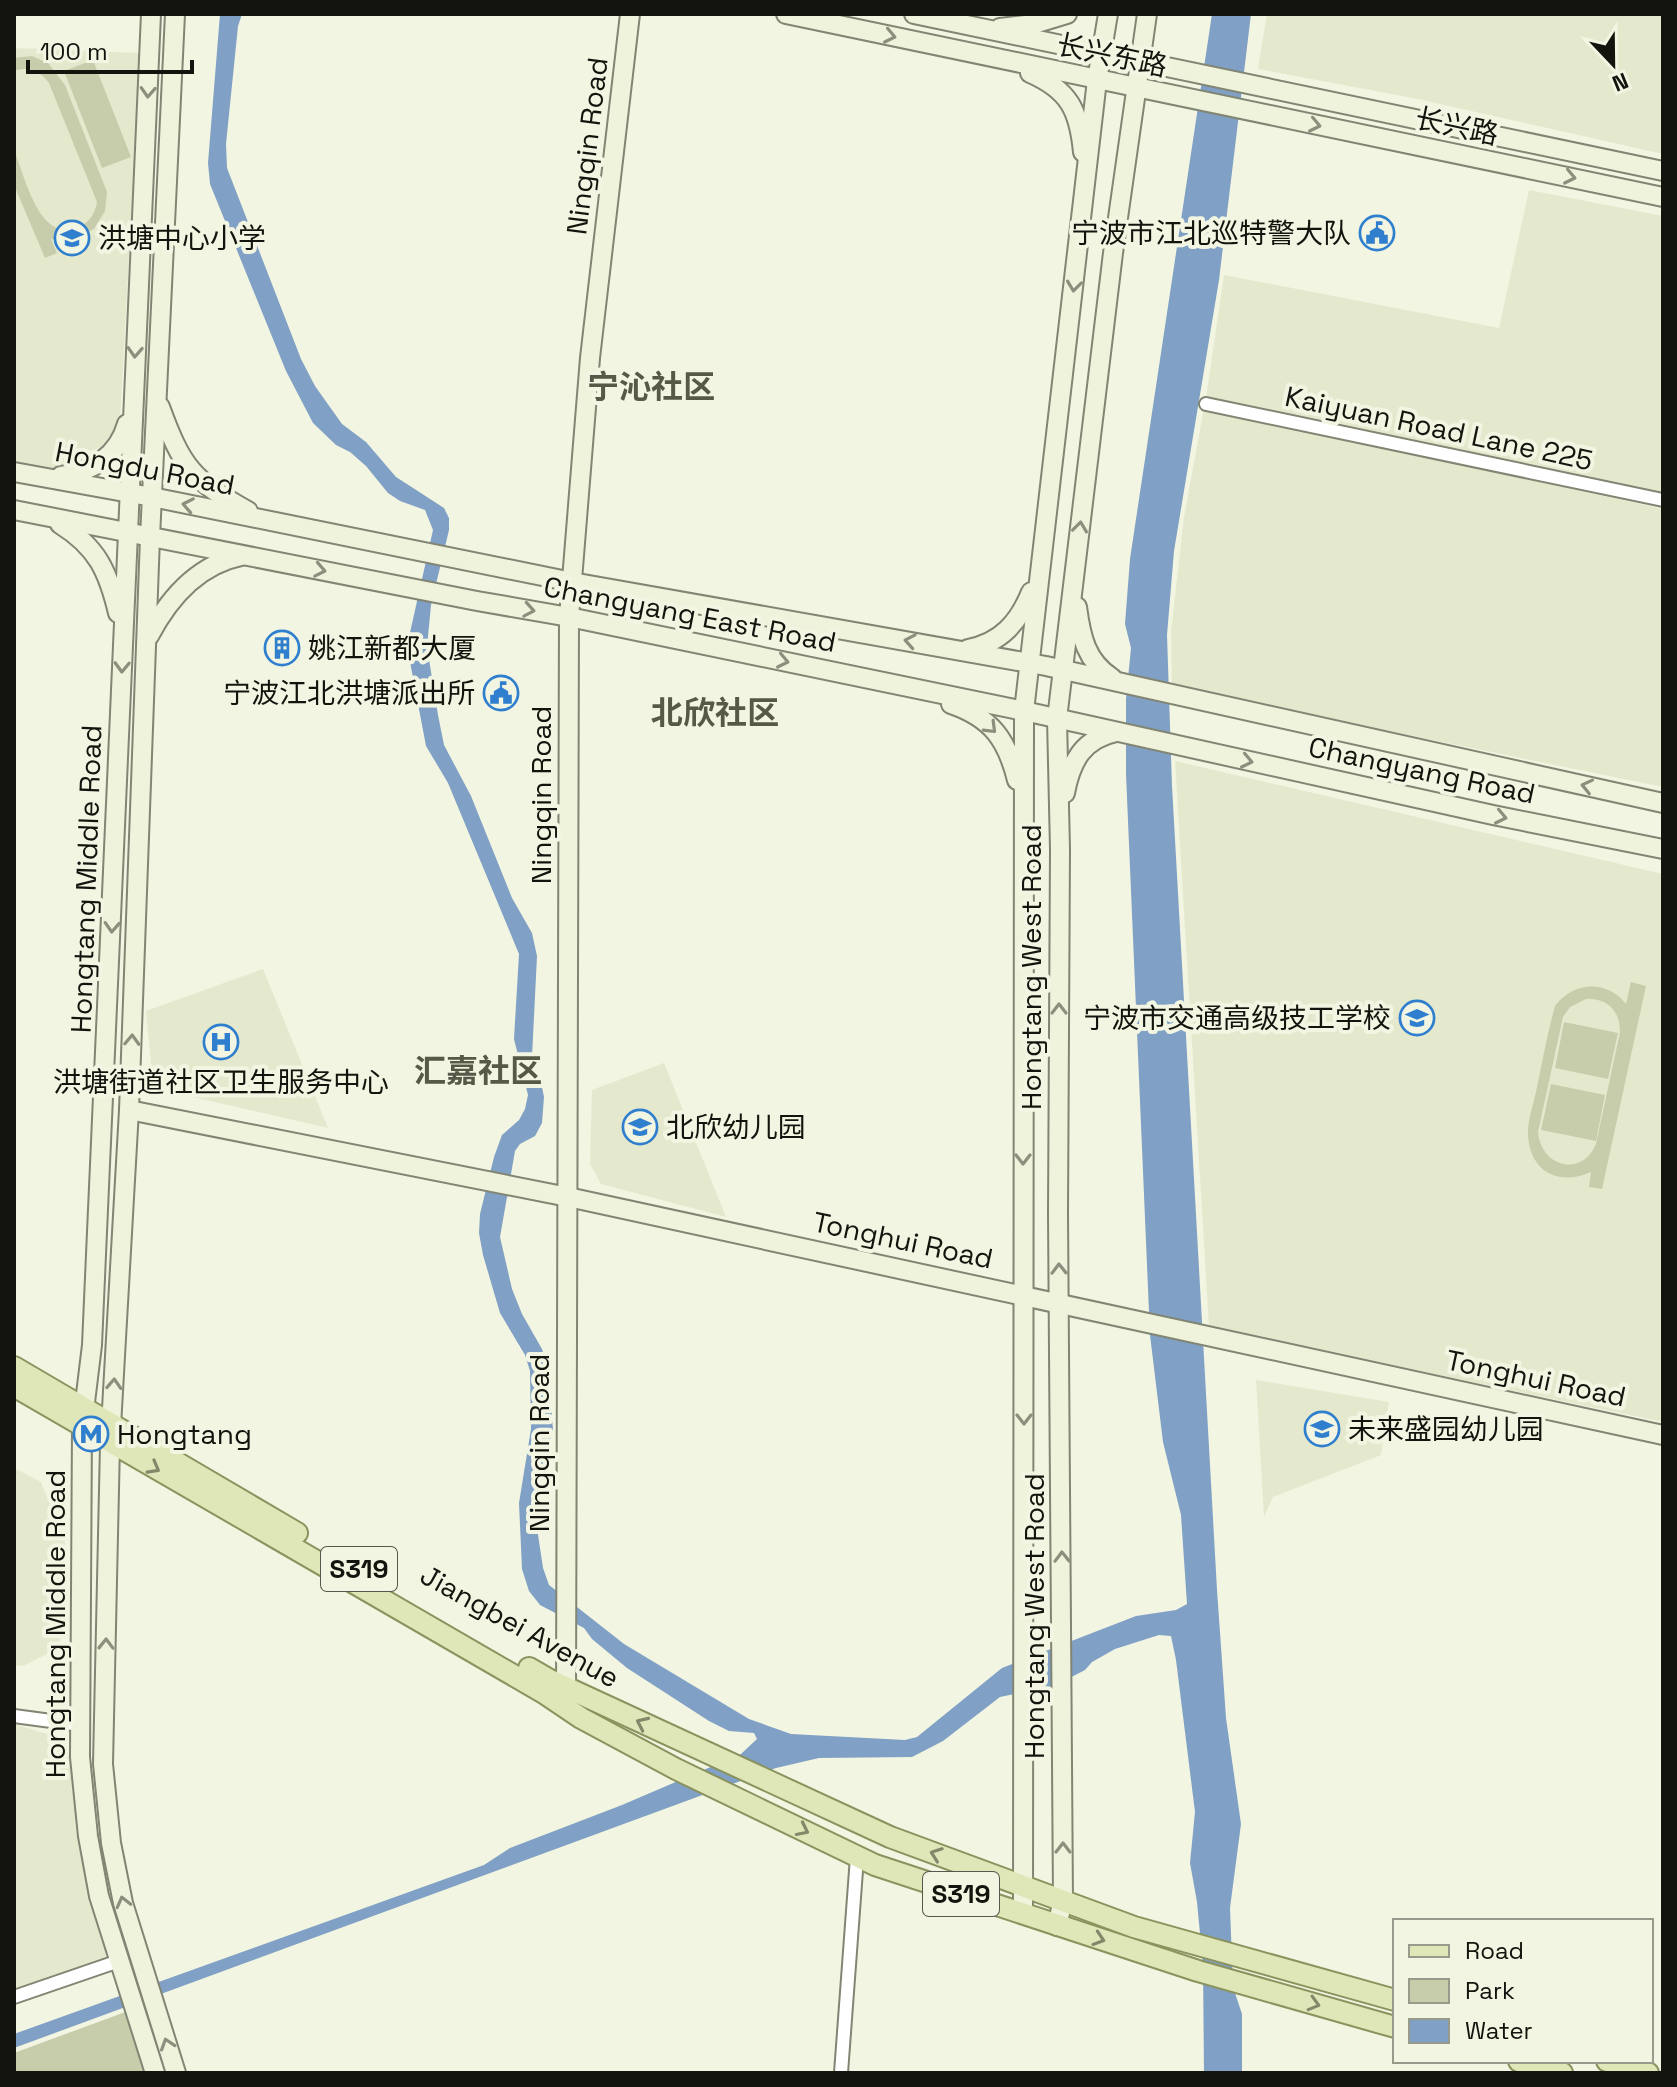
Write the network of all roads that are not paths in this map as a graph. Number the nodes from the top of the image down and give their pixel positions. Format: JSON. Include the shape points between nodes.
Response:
{"nodes":[{"id":1,"x":151,"y":14,"type":"edge"},
{"id":2,"x":175,"y":14,"type":"edge"},
{"id":3,"x":630,"y":14,"type":"edge"},
{"id":4,"x":786,"y":14,"type":"edge"},
{"id":5,"x":914,"y":14,"type":"edge"},
{"id":6,"x":1067,"y":14,"type":"edge"},
{"id":7,"x":1108,"y":14,"type":"edge"},
{"id":8,"x":1147,"y":14,"type":"edge"},
{"id":9,"x":987,"y":30,"type":"junction"},
{"id":10,"x":1102,"y":55,"type":"junction"},
{"id":11,"x":1003,"y":60,"type":"junction"},
{"id":12,"x":1141,"y":63,"type":"junction"},
{"id":13,"x":1097,"y":80,"type":"junction"},
{"id":14,"x":1243,"y":84,"type":"joint"},
{"id":15,"x":1137,"y":88,"type":"junction"},
{"id":16,"x":1239,"y":109,"type":"joint"},
{"id":17,"x":1663,"y":171,"type":"edge"},
{"id":18,"x":1085,"y":186,"type":"junction"},
{"id":19,"x":1663,"y":197,"type":"edge"},
{"id":20,"x":157,"y":397,"type":"junction"},
{"id":21,"x":133,"y":398,"type":"junction"},
{"id":22,"x":1206,"y":404,"type":"dead end"},
{"id":23,"x":14,"y":472,"type":"edge"},
{"id":24,"x":41,"y":477,"type":"junction"},
{"id":25,"x":129,"y":493,"type":"junction"},
{"id":26,"x":152,"y":497,"type":"junction"},
{"id":27,"x":1663,"y":500,"type":"edge"},
{"id":28,"x":14,"y":510,"type":"edge"},
{"id":29,"x":46,"y":516,"type":"junction"},
{"id":30,"x":265,"y":520,"type":"junction"},
{"id":31,"x":127,"y":532,"type":"junction"},
{"id":32,"x":150,"y":537,"type":"junction"},
{"id":33,"x":243,"y":555,"type":"junction"},
{"id":34,"x":1040,"y":571,"type":"junction"},
{"id":35,"x":1074,"y":575,"type":"junction"},
{"id":36,"x":572,"y":582,"type":"junction"},
{"id":37,"x":569,"y":617,"type":"junction"},
{"id":38,"x":123,"y":635,"type":"junction"},
{"id":39,"x":147,"y":639,"type":"junction"},
{"id":40,"x":961,"y":650,"type":"junction"},
{"id":41,"x":1028,"y":662,"type":"junction"},
{"id":42,"x":1063,"y":669,"type":"junction"},
{"id":43,"x":1121,"y":682,"type":"junction"},
{"id":44,"x":896,"y":685,"type":"junction"},
{"id":45,"x":1024,"y":711,"type":"junction"},
{"id":46,"x":1057,"y":719,"type":"junction"},
{"id":47,"x":1120,"y":733,"type":"junction"},
{"id":48,"x":1663,"y":803,"type":"edge"},
{"id":49,"x":1023,"y":825,"type":"junction"},
{"id":50,"x":1060,"y":827,"type":"junction"},
{"id":51,"x":1663,"y":849,"type":"edge"},
{"id":52,"x":129,"y":1110,"type":"junction"},
{"id":53,"x":568,"y":1197,"type":"junction"},
{"id":54,"x":1023,"y":1295,"type":"junction"},
{"id":55,"x":1059,"y":1302,"type":"junction"},
{"id":56,"x":14,"y":1367,"type":"edge"},
{"id":57,"x":14,"y":1386,"type":"edge"},
{"id":58,"x":83,"y":1417,"type":"junction"},
{"id":59,"x":111,"y":1434,"type":"junction"},
{"id":60,"x":1663,"y":1435,"type":"edge"},
{"id":61,"x":565,"y":1687,"type":"junction"},
{"id":62,"x":567,"y":1709,"type":"junction"},
{"id":63,"x":14,"y":1716,"type":"edge"},
{"id":64,"x":81,"y":1725,"type":"junction"},
{"id":65,"x":857,"y":1857,"type":"junction"},
{"id":66,"x":1024,"y":1886,"type":"junction"},
{"id":67,"x":1063,"y":1900,"type":"junction"},
{"id":68,"x":1023,"y":1914,"type":"junction"},
{"id":69,"x":1057,"y":1926,"type":"junction"},
{"id":70,"x":119,"y":1961,"type":"junction"},
{"id":71,"x":14,"y":1997,"type":"edge"},
{"id":72,"x":1393,"y":1999,"type":"edge"},
{"id":73,"x":1393,"y":2026,"type":"edge"},
{"id":74,"x":1526,"y":2063,"type":"edge"},
{"id":75,"x":1616,"y":2065,"type":"edge"},
{"id":76,"x":155,"y":2073,"type":"edge"},
{"id":77,"x":176,"y":2073,"type":"edge"},
{"id":78,"x":841,"y":2073,"type":"edge"},
{"id":79,"x":1562,"y":2073,"type":"edge"},
{"id":80,"x":1605,"y":2073,"type":"edge"},
{"id":81,"x":1648,"y":2073,"type":"edge"}],
"edges":[{"from":1,"to":21,"type":"main road","name":"Hongtang Middle Road","one_way":true},
{"from":2,"to":20,"type":"main road","name":"Hongtang Middle Road"},
{"from":3,"to":36,"type":"main road","name":"Ningqin Road","via":[[590,358]]},
{"from":4,"to":11,"type":"main road","name":"长兴东路","one_way":true},
{"from":5,"to":9,"type":"main road","name":"长兴东路"},
{"from":6,"to":9,"type":"main road"},
{"from":7,"to":10,"type":"main road","name":"Hongtang West Road"},
{"from":8,"to":12,"type":"main road","name":"Hongtang West Road"},
{"from":9,"to":10,"type":"main road","name":"长兴东路"},
{"from":10,"to":12,"type":"main road","name":"长兴东路"},
{"from":10,"to":13,"type":"main road","name":"Hongtang West Road"},
{"from":11,"to":13,"type":"main road","name":"长兴东路"},
{"from":11,"to":18,"type":"main road","via":[[1046,80],[1075,109]]},
{"from":12,"to":14,"type":"main road","name":"长兴东路"},
{"from":12,"to":15,"type":"main road","name":"Hongtang West Road"},
{"from":13,"to":15,"type":"main road","name":"长兴东路"},
{"from":13,"to":18,"type":"main road","name":"Hongtang West Road"},
{"from":14,"to":17,"type":"main road","name":"长兴路"},
{"from":15,"to":16,"type":"main road","name":"长兴东路"},
{"from":35,"to":15,"type":"main road","name":"Hongtang West Road","one_way":true},
{"from":16,"to":19,"type":"main road","name":"长兴路","one_way":true},
{"from":18,"to":34,"type":"main road","name":"Hongtang West Road","one_way":true},
{"from":20,"to":26,"type":"main road","name":"Hongtang Middle Road"},
{"from":20,"to":30,"type":"main road","via":[[179,456],[193,475],[211,491]]},
{"from":21,"to":24,"type":"main road","via":[[118,447],[105,459],[80,472]]},
{"from":21,"to":25,"type":"main road","name":"Hongtang Middle Road"},
{"from":22,"to":27,"type":"street","name":"Kaiyuan Road Lane 225"},
{"from":23,"to":24,"type":"main road","name":"Hongdu Road"},
{"from":24,"to":25,"type":"main road","name":"Hongdu Road"},
{"from":25,"to":26,"type":"main road","name":"Hongdu Road"},
{"from":25,"to":31,"type":"main road","name":"Hongtang Middle Road"},
{"from":30,"to":26,"type":"main road","name":"Hongdu Road","one_way":true},
{"from":26,"to":32,"type":"main road","name":"Hongtang Middle Road"},
{"from":28,"to":29,"type":"main road"},
{"from":29,"to":31,"type":"main road"},
{"from":29,"to":38,"type":"main road","via":[[93,550],[111,587]]},
{"from":30,"to":36,"type":"main road","name":"Changyang East Road"},
{"from":31,"to":32,"type":"main road"},
{"from":31,"to":38,"type":"main road","name":"Hongtang Middle Road"},
{"from":32,"to":33,"type":"main road"},
{"from":32,"to":39,"type":"main road","name":"Hongtang Middle Road"},
{"from":33,"to":37,"type":"main road","name":"Changyang East Road","one_way":true},
{"from":33,"to":39,"type":"main road","via":[[192,578],[160,614]]},
{"from":34,"to":40,"type":"main road","via":[[1017,621],[989,644]]},
{"from":34,"to":41,"type":"main road","name":"Hongtang West Road"},
{"from":35,"to":42,"type":"main road","name":"Hongtang West Road"},
{"from":35,"to":43,"type":"main road","via":[[1085,647],[1099,669]]},
{"from":36,"to":37,"type":"main road","name":"Ningqin Road"},
{"from":40,"to":36,"type":"main road","name":"Changyang East Road","one_way":true},
{"from":37,"to":44,"type":"main road","name":"Changyang East Road","one_way":true},
{"from":37,"to":53,"type":"main road","name":"Ningqin Road"},
{"from":38,"to":58,"type":"main road","name":"Hongtang Middle Road","one_way":true,"via":[[93,1330]]},
{"from":52,"to":39,"type":"main road","name":"Hongtang Middle Road","one_way":true},
{"from":40,"to":41,"type":"main road","name":"Changyang East Road"},
{"from":41,"to":42,"type":"main road","name":"Changyang East Road"},
{"from":41,"to":45,"type":"main road","name":"Hongtang West Road"},
{"from":42,"to":43,"type":"main road","name":"Changyang East Road"},
{"from":42,"to":46,"type":"main road","name":"Hongtang West Road"},
{"from":48,"to":43,"type":"main road","name":"Changyang Road","one_way":true},
{"from":44,"to":45,"type":"main road","name":"Changyang East Road"},
{"from":44,"to":49,"type":"main road","one_way":true,"via":[[960,707],[992,727],[1012,761]]},
{"from":45,"to":46,"type":"main road","name":"Changyang East Road"},
{"from":45,"to":49,"type":"main road","name":"Hongtang West Road"},
{"from":46,"to":47,"type":"main road","name":"Changyang East Road"},
{"from":46,"to":50,"type":"main road","name":"Hongtang West Road"},
{"from":47,"to":50,"type":"main road","via":[[1091,742],[1073,761]]},
{"from":47,"to":51,"type":"main road","name":"Changyang Road","one_way":true},
{"from":49,"to":54,"type":"main road","name":"Hongtang West Road","one_way":true},
{"from":55,"to":50,"type":"main road","name":"Hongtang West Road","one_way":true},
{"from":52,"to":53,"type":"main road","name":"Tonghui Road"},
{"from":59,"to":52,"type":"main road","name":"Hongtang Middle Road","one_way":true},
{"from":53,"to":54,"type":"main road","name":"Tonghui Road"},
{"from":53,"to":61,"type":"main road","name":"Ningqin Road"},
{"from":54,"to":55,"type":"main road","name":"Tonghui Road"},
{"from":54,"to":66,"type":"main road","name":"Hongtang West Road","one_way":true},
{"from":55,"to":60,"type":"main road","name":"Tonghui Road"},
{"from":67,"to":55,"type":"main road","name":"Hongtang West Road","one_way":true},
{"from":56,"to":58,"type":"main road","name":"Jiangbei Avenue","number":"S319"},
{"from":57,"to":58,"type":"main road","name":"Jiangbei Avenue","number":"S319"},
{"from":58,"to":59,"type":"main road","name":"Jiangbei Avenue","number":"S319"},
{"from":58,"to":64,"type":"main road","name":"Hongtang Middle Road"},
{"from":59,"to":61,"type":"main road","name":"Jiangbei Avenue","number":"S319"},
{"from":59,"to":62,"type":"main road","name":"Jiangbei Avenue","number":"S319","one_way":true},
{"from":77,"to":59,"type":"main road","name":"Hongtang Middle Road","one_way":true,"via":[[111,1843],[103,1764]]},
{"from":61,"to":62,"type":"main road","name":"Ningqin Road"},
{"from":66,"to":61,"type":"main road","name":"Jiangbei Avenue","number":"S319","one_way":true,"via":[[890,1837]]},
{"from":62,"to":65,"type":"main road","name":"Jiangbei Avenue","number":"S319","one_way":true},
{"from":63,"to":64,"type":"street"},
{"from":64,"to":70,"type":"main road","name":"Hongtang Middle Road","via":[[88,1836]]},
{"from":65,"to":68,"type":"main road","number":"S319"},
{"from":65,"to":78,"type":"street"},
{"from":66,"to":67,"type":"main road","number":"S319"},
{"from":66,"to":68,"type":"main road","name":"Hongtang West Road"},
{"from":67,"to":69,"type":"main road","name":"Hongtang West Road"},
{"from":67,"to":72,"type":"main road","number":"S319","via":[[1134,1927]]},
{"from":68,"to":69,"type":"main road","number":"S319"},
{"from":69,"to":73,"type":"main road","number":"S319","one_way":true},
{"from":70,"to":71,"type":"street"},
{"from":70,"to":76,"type":"main road","name":"Hongtang Middle Road"},
{"from":74,"to":79,"type":"main road"},
{"from":75,"to":80,"type":"main road"},
{"from":75,"to":81,"type":"main road"}]}
